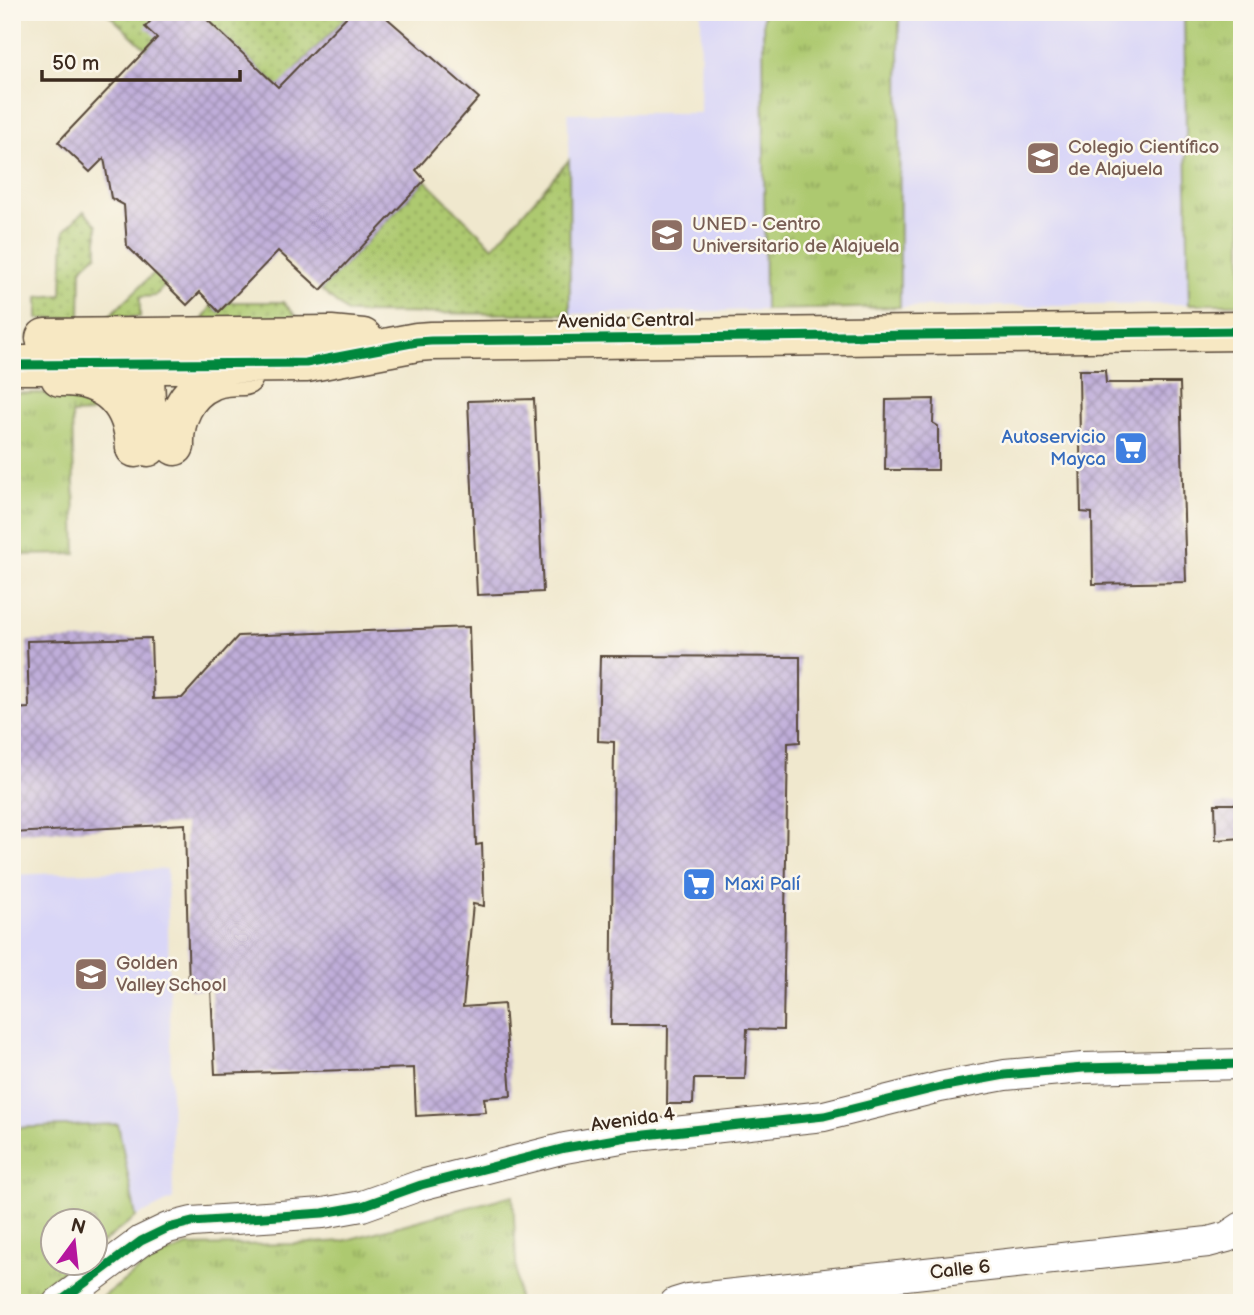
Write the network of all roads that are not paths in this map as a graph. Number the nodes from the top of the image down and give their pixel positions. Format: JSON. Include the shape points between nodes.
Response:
{"nodes":[{"id":1,"x":1242,"y":331,"type":"edge"},
{"id":2,"x":12,"y":339,"type":"edge"},
{"id":3,"x":347,"y":344,"type":"junction"},
{"id":4,"x":242,"y":349,"type":"junction"},
{"id":5,"x":12,"y":352,"type":"edge"},
{"id":6,"x":151,"y":364,"type":"junction"},
{"id":7,"x":12,"y":365,"type":"edge"},
{"id":8,"x":12,"y":377,"type":"edge"},
{"id":9,"x":155,"y":447,"type":"junction"},
{"id":10,"x":1242,"y":1064,"type":"edge"},
{"id":11,"x":1242,"y":1227,"type":"edge"},
{"id":12,"x":821,"y":1294,"type":"edge"},
{"id":13,"x":58,"y":1303,"type":"edge"},
{"id":14,"x":676,"y":1303,"type":"edge"}],
"edges":[{"from":1,"to":3,"type":"street","name":"Avenida Central"},
{"from":2,"to":4,"type":"street","name":"Avenida Central"},
{"from":3,"to":4,"type":"street","name":"Avenida Central","via":[[306,363]]},
{"from":3,"to":9,"type":"street","via":[[299,374],[209,381],[190,396],[176,425]]},
{"from":4,"to":6,"type":"street","name":"Avenida Central"},
{"from":5,"to":6,"type":"street","via":[[128,350]]},
{"from":6,"to":7,"type":"street","name":"Avenida Central"},
{"from":6,"to":9,"type":"street","via":[[159,377]]},
{"from":8,"to":9,"type":"street","via":[[95,382],[116,397],[134,432]]},
{"from":10,"to":13,"type":"street","name":"Avenida 4","via":[[1005,1075],[824,1116],[565,1148],[421,1185],[362,1206],[180,1224],[141,1241]]},
{"from":11,"to":12,"type":"street","name":"Calle 6","via":[[1208,1242]]},
{"from":12,"to":14,"type":"street","name":"Calle 6"}]}
